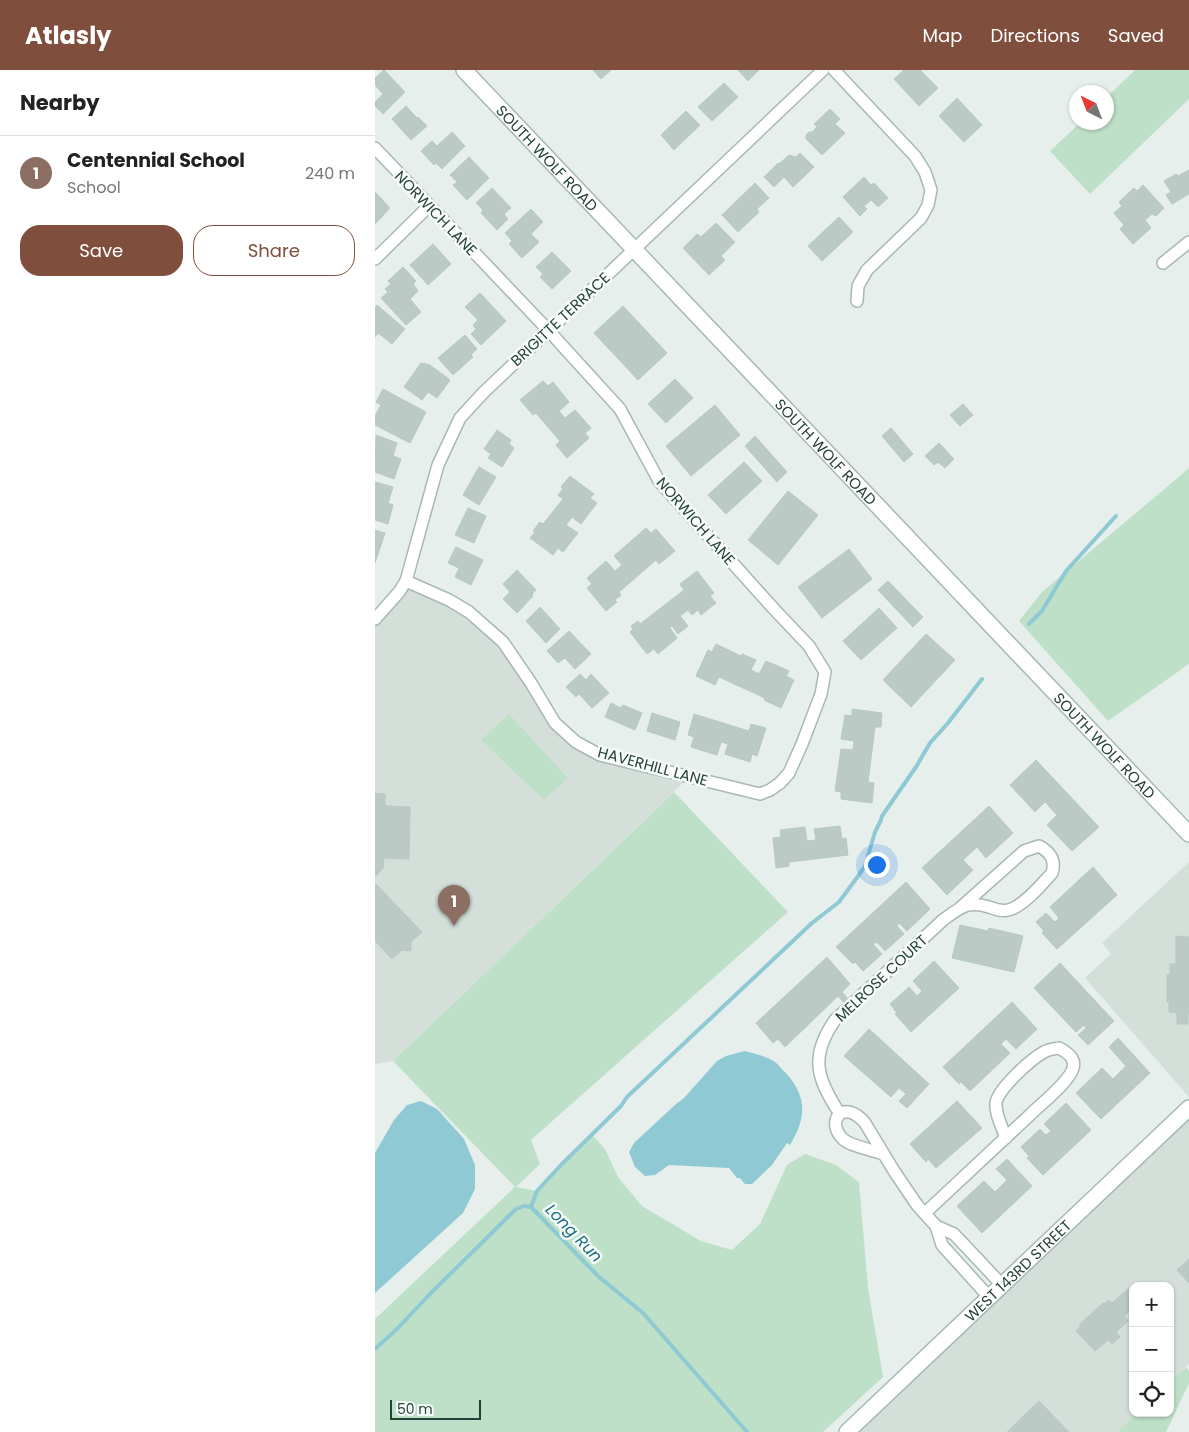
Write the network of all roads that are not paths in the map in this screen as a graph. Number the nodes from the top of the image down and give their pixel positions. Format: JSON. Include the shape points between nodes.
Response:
{"nodes":[{"id":1,"x":464,"y":70,"type":"edge"},
{"id":2,"x":823,"y":70,"type":"edge"},
{"id":3,"x":833,"y":70,"type":"edge"},
{"id":4,"x":375,"y":148,"type":"edge"},
{"id":5,"x":429,"y":206,"type":"junction"},
{"id":6,"x":1189,"y":242,"type":"edge"},
{"id":7,"x":635,"y":249,"type":"junction"},
{"id":8,"x":375,"y":259,"type":"edge"},
{"id":9,"x":1163,"y":263,"type":"dead end"},
{"id":10,"x":857,"y":301,"type":"dead end"},
{"id":11,"x":549,"y":331,"type":"junction"},
{"id":12,"x":406,"y":581,"type":"junction"},
{"id":13,"x":375,"y":619,"type":"edge"},
{"id":14,"x":760,"y":794,"type":"joint"},
{"id":15,"x":1189,"y":834,"type":"edge"},
{"id":16,"x":960,"y":908,"type":"junction"},
{"id":17,"x":1189,"y":1108,"type":"edge"},
{"id":18,"x":840,"y":1114,"type":"junction"},
{"id":19,"x":1006,"y":1138,"type":"junction"},
{"id":20,"x":883,"y":1154,"type":"junction"},
{"id":21,"x":925,"y":1213,"type":"junction"},
{"id":22,"x":936,"y":1226,"type":"junction"},
{"id":23,"x":1002,"y":1285,"type":"junction"},
{"id":24,"x":989,"y":1297,"type":"junction"},
{"id":25,"x":847,"y":1432,"type":"edge"}],
"edges":[{"from":1,"to":7,"type":"main road","name":"SOUTH WOLF ROAD"},
{"from":2,"to":7,"type":"street","name":"BRIGITTE TERRACE"},
{"from":3,"to":10,"type":"street","via":[[915,156],[931,190],[929,205],[921,218],[867,270],[858,286]]},
{"from":4,"to":5,"type":"street","name":"NORWICH LANE"},
{"from":5,"to":8,"type":"street"},
{"from":5,"to":11,"type":"street","name":"NORWICH LANE"},
{"from":6,"to":9,"type":"street"},
{"from":7,"to":11,"type":"street","name":"BRIGITTE TERRACE"},
{"from":7,"to":15,"type":"main road","name":"SOUTH WOLF ROAD"},
{"from":11,"to":12,"type":"street","name":"BRIGITTE TERRACE","via":[[483,392],[461,418],[438,465]]},
{"from":11,"to":14,"type":"street","name":"NORWICH LANE","via":[[620,409],[659,481],[809,646],[825,672],[821,694],[789,773],[780,783]]},
{"from":12,"to":13,"type":"street","name":"BRIGITTE TERRACE"},
{"from":12,"to":14,"type":"street","name":"HAVERHILL LANE","via":[[469,612],[503,642],[555,723],[576,742],[601,755]]},
{"from":16,"to":16,"type":"street","name":"MELROSE COURT","via":[[973,904],[999,911],[1019,905],[1052,873],[1051,855],[1039,846],[1024,851]]},
{"from":16,"to":18,"type":"street","name":"MELROSE COURT","via":[[835,1020],[826,1033],[821,1047],[820,1073]]},
{"from":17,"to":23,"type":"main road","name":"WEST 143RD STREET"},
{"from":18,"to":20,"type":"street","via":[[849,1111],[861,1117]]},
{"from":18,"to":20,"type":"street","via":[[836,1126],[843,1140]]},
{"from":19,"to":19,"type":"street","via":[[1071,1074],[1073,1061],[1066,1051],[1059,1048],[1044,1052],[1005,1086],[996,1102]]},
{"from":19,"to":21,"type":"street"},
{"from":20,"to":21,"type":"street"},
{"from":21,"to":22,"type":"street"},
{"from":22,"to":23,"type":"street","via":[[954,1234]]},
{"from":22,"to":24,"type":"street","via":[[942,1245]]},
{"from":23,"to":24,"type":"main road","name":"WEST 143RD STREET"},
{"from":24,"to":25,"type":"main road","name":"WEST 143RD STREET"}]}
